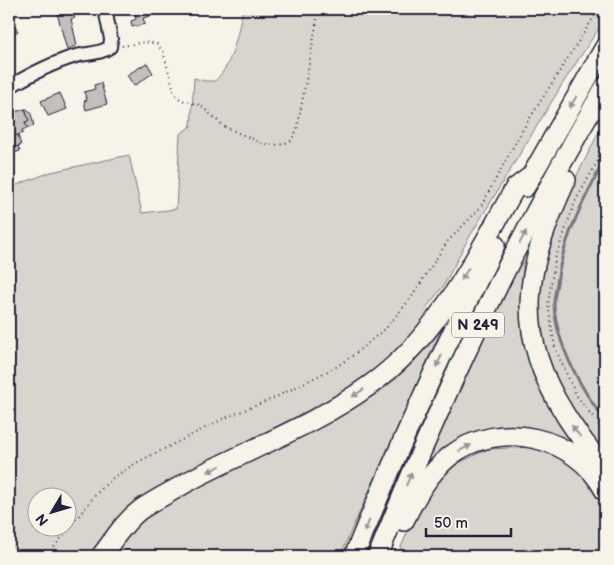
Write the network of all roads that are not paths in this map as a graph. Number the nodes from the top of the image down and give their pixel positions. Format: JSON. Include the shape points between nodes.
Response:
{"nodes":[{"id":1,"x":105,"y":9,"type":"edge"},
{"id":2,"x":605,"y":48,"type":"edge"},
{"id":3,"x":9,"y":87,"type":"edge"},
{"id":4,"x":601,"y":95,"type":"edge"},
{"id":5,"x":531,"y":176,"type":"junction"},
{"id":6,"x":605,"y":470,"type":"edge"},
{"id":7,"x":605,"y":490,"type":"edge"},
{"id":8,"x":101,"y":556,"type":"edge"},
{"id":9,"x":354,"y":556,"type":"edge"},
{"id":10,"x":378,"y":556,"type":"edge"},
{"id":11,"x":388,"y":556,"type":"edge"}],
"edges":[{"from":1,"to":3,"type":"street","via":[[110,47],[43,68]]},
{"from":2,"to":5,"type":"highway","number":"N 249","one_way":true},
{"from":6,"to":4,"type":"highway","one_way":true,"via":[[572,426],[544,376],[533,338],[530,310],[537,251],[576,157],[597,122]]},
{"from":10,"to":4,"type":"highway","number":"N 249","one_way":true,"via":[[405,487],[479,324],[541,202]]},
{"from":5,"to":8,"type":"highway","one_way":true,"via":[[515,188],[441,313],[420,340],[389,370],[331,410],[203,474],[139,511]]},
{"from":5,"to":9,"type":"highway","number":"N 249","one_way":true,"via":[[436,366]]},
{"from":11,"to":7,"type":"highway","one_way":true,"via":[[427,478],[450,456],[490,438],[530,437],[549,442],[575,456],[597,477]]}]}
